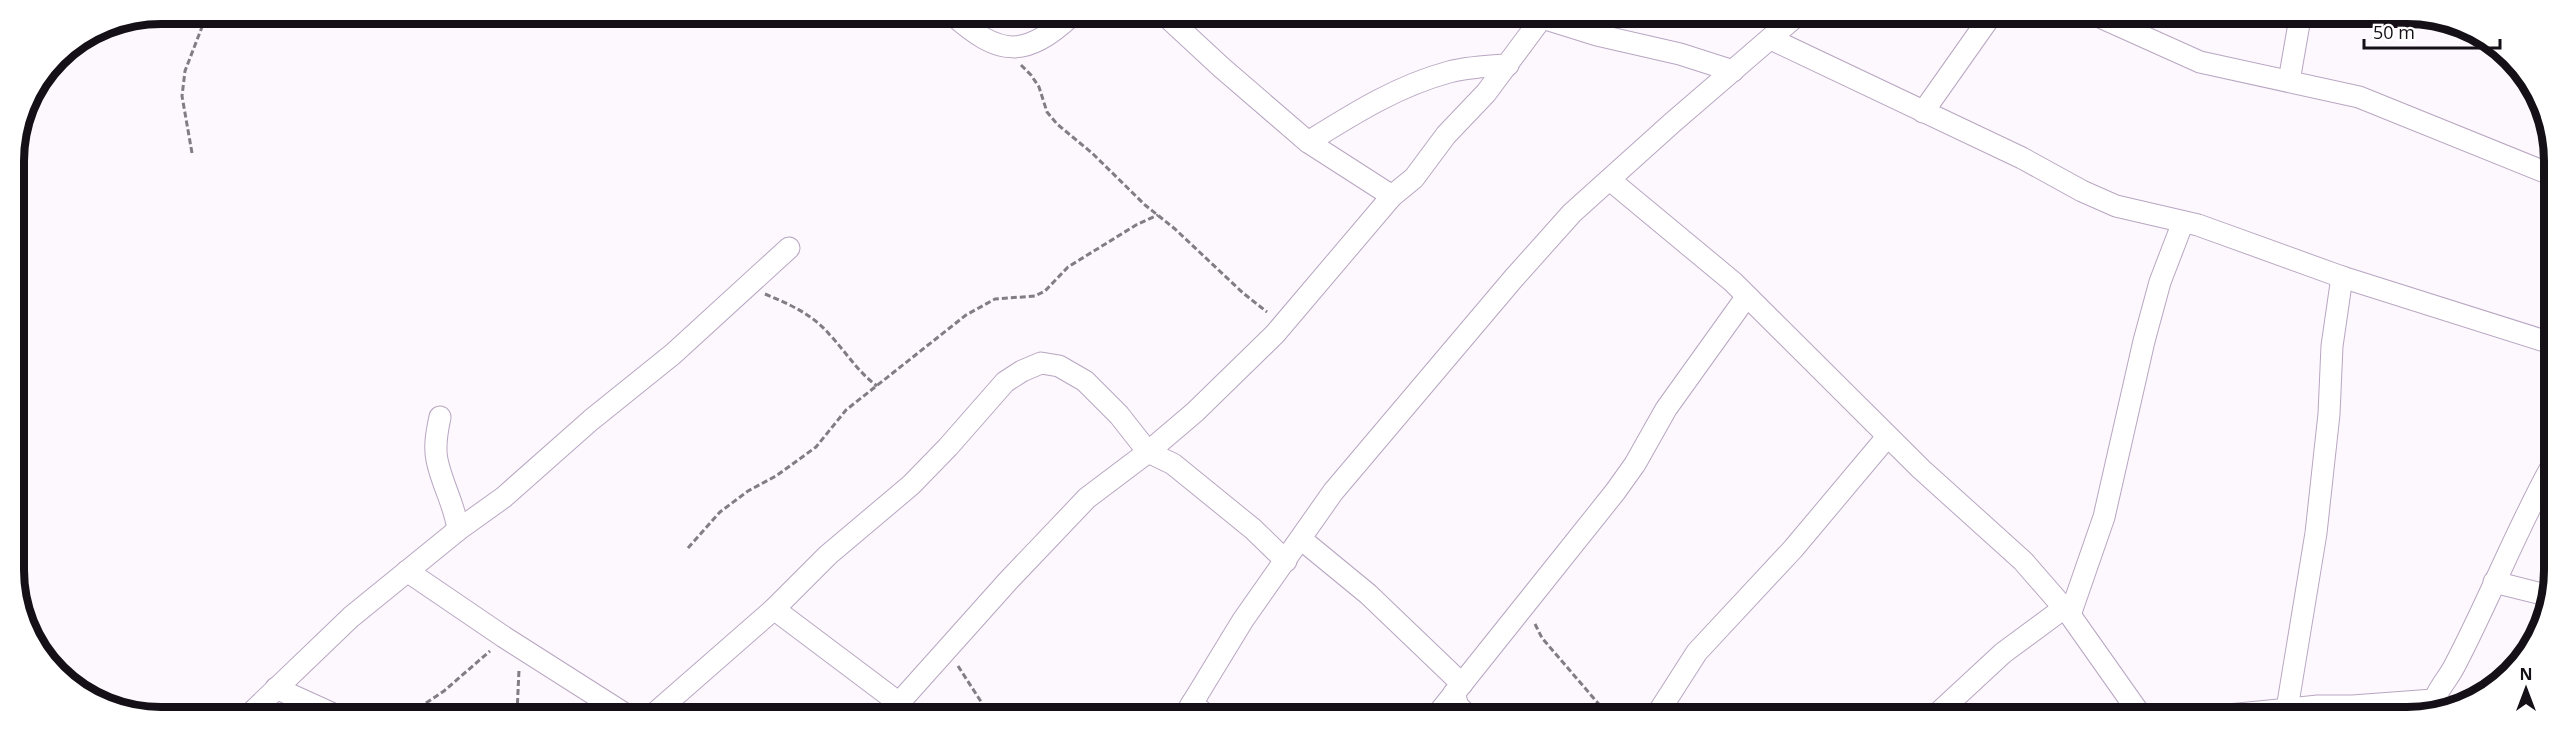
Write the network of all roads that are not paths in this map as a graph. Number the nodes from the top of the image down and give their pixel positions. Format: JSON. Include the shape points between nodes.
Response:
{"nodes":[{"id":1,"x":964,"y":24,"type":"edge"},
{"id":2,"x":1062,"y":24,"type":"edge"},
{"id":3,"x":1175,"y":24,"type":"edge"},
{"id":4,"x":1534,"y":24,"type":"edge"},
{"id":5,"x":1562,"y":24,"type":"edge"},
{"id":6,"x":1787,"y":24,"type":"edge"},
{"id":7,"x":1985,"y":24,"type":"edge"},
{"id":8,"x":2115,"y":24,"type":"edge"},
{"id":9,"x":2299,"y":24,"type":"edge"},
{"id":10,"x":1771,"y":39,"type":"junction"},
{"id":11,"x":1508,"y":65,"type":"junction"},
{"id":12,"x":1733,"y":71,"type":"junction"},
{"id":13,"x":2289,"y":81,"type":"junction"},
{"id":14,"x":1923,"y":112,"type":"junction"},
{"id":15,"x":1308,"y":142,"type":"junction"},
{"id":16,"x":2544,"y":172,"type":"edge"},
{"id":17,"x":1610,"y":180,"type":"junction"},
{"id":18,"x":1392,"y":196,"type":"junction"},
{"id":19,"x":2183,"y":222,"type":"junction"},
{"id":20,"x":789,"y":248,"type":"dead end"},
{"id":21,"x":2342,"y":277,"type":"junction"},
{"id":22,"x":1747,"y":296,"type":"junction"},
{"id":23,"x":2544,"y":341,"type":"edge"},
{"id":24,"x":440,"y":417,"type":"dead end"},
{"id":25,"x":1887,"y":437,"type":"junction"},
{"id":26,"x":1148,"y":452,"type":"junction"},
{"id":27,"x":2544,"y":480,"type":"edge"},
{"id":28,"x":458,"y":530,"type":"junction"},
{"id":29,"x":1301,"y":539,"type":"junction"},
{"id":30,"x":1286,"y":561,"type":"junction"},
{"id":31,"x":407,"y":571,"type":"junction"},
{"id":32,"x":2494,"y":582,"type":"junction"},
{"id":33,"x":2542,"y":594,"type":"edge"},
{"id":34,"x":774,"y":609,"type":"junction"},
{"id":35,"x":2067,"y":611,"type":"junction"},
{"id":36,"x":276,"y":688,"type":"junction"},
{"id":37,"x":1458,"y":688,"type":"junction"},
{"id":38,"x":2441,"y":702,"type":"edge"},
{"id":39,"x":257,"y":707,"type":"edge"},
{"id":40,"x":317,"y":707,"type":"edge"},
{"id":41,"x":614,"y":707,"type":"edge"},
{"id":42,"x":662,"y":707,"type":"edge"},
{"id":43,"x":892,"y":707,"type":"edge"},
{"id":44,"x":896,"y":707,"type":"edge"},
{"id":45,"x":1196,"y":707,"type":"edge"},
{"id":46,"x":1443,"y":707,"type":"edge"},
{"id":47,"x":1459,"y":707,"type":"edge"},
{"id":48,"x":1662,"y":707,"type":"edge"},
{"id":49,"x":1945,"y":707,"type":"edge"},
{"id":50,"x":2135,"y":707,"type":"edge"},
{"id":51,"x":2287,"y":707,"type":"edge"},
{"id":52,"x":2310,"y":707,"type":"edge"},
{"id":53,"x":2396,"y":707,"type":"edge"}],
"edges":[{"from":1,"to":2,"type":"street","via":[[989,44],[1009,49],[1031,43]]},
{"from":3,"to":15,"type":"street"},
{"from":4,"to":11,"type":"street"},
{"from":5,"to":12,"type":"street"},
{"from":6,"to":10,"type":"street"},
{"from":7,"to":14,"type":"street"},
{"from":8,"to":13,"type":"street","via":[[2200,62]]},
{"from":9,"to":13,"type":"street"},
{"from":10,"to":12,"type":"street"},
{"from":10,"to":14,"type":"street"},
{"from":11,"to":15,"type":"street","via":[[1427,78],[1386,96]]},
{"from":11,"to":18,"type":"street","via":[[1414,178]]},
{"from":12,"to":17,"type":"street"},
{"from":13,"to":16,"type":"street","via":[[2359,98]]},
{"from":14,"to":19,"type":"street","via":[[2116,206]]},
{"from":15,"to":18,"type":"street"},
{"from":17,"to":22,"type":"street"},
{"from":17,"to":29,"type":"street","via":[[1572,213],[1513,279],[1333,492]]},
{"from":18,"to":26,"type":"street","via":[[1284,324],[1195,412]]},
{"from":19,"to":21,"type":"street","via":[[2236,237]]},
{"from":19,"to":35,"type":"street","via":[[2160,282],[2144,341],[2104,517]]},
{"from":20,"to":28,"type":"street","via":[[673,354],[504,497]]},
{"from":21,"to":23,"type":"street"},
{"from":21,"to":51,"type":"street","via":[[2316,533]]},
{"from":22,"to":25,"type":"street"},
{"from":22,"to":37,"type":"street","via":[[1666,409],[1635,465]]},
{"from":24,"to":28,"type":"street","via":[[437,459]]},
{"from":25,"to":35,"type":"street","via":[[2023,561]]},
{"from":25,"to":48,"type":"street","via":[[1793,549],[1697,652]]},
{"from":26,"to":30,"type":"street","via":[[1180,470]]},
{"from":26,"to":34,"type":"street","via":[[1085,381],[1059,366],[1041,363],[1005,382],[911,485],[828,555]]},
{"from":26,"to":44,"type":"street","via":[[1087,498]]},
{"from":27,"to":32,"type":"street"},
{"from":28,"to":31,"type":"street"},
{"from":29,"to":30,"type":"street"},
{"from":29,"to":37,"type":"street","via":[[1359,586]]},
{"from":30,"to":45,"type":"street","via":[[1243,620]]},
{"from":31,"to":36,"type":"street"},
{"from":31,"to":41,"type":"street"},
{"from":32,"to":33,"type":"street"},
{"from":32,"to":38,"type":"street"},
{"from":34,"to":42,"type":"street"},
{"from":34,"to":43,"type":"street"},
{"from":35,"to":49,"type":"street","via":[[2003,653]]},
{"from":35,"to":50,"type":"street"},
{"from":36,"to":39,"type":"street"},
{"from":36,"to":40,"type":"street"},
{"from":37,"to":46,"type":"street"},
{"from":37,"to":47,"type":"street"},
{"from":52,"to":53,"type":"street"}]}
